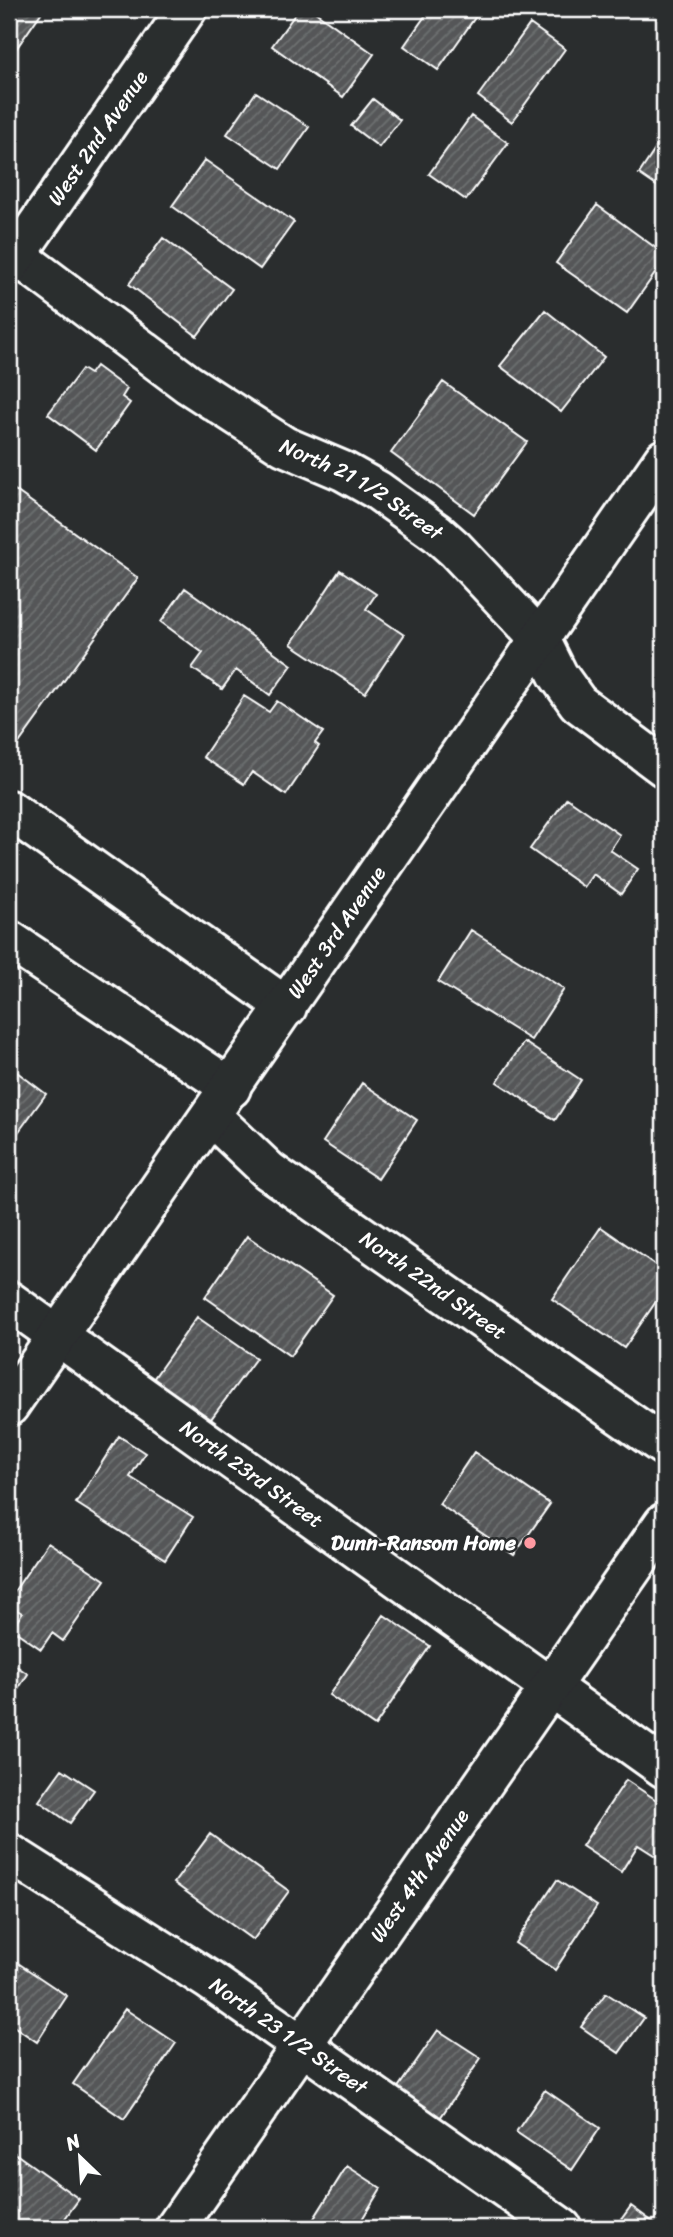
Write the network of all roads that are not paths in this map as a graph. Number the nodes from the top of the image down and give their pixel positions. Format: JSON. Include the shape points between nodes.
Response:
{"nodes":[{"id":1,"x":187,"y":9,"type":"edge"},
{"id":2,"x":12,"y":260,"type":"edge"},
{"id":3,"x":664,"y":459,"type":"edge"},
{"id":4,"x":540,"y":639,"type":"junction"},
{"id":5,"x":664,"y":767,"type":"edge"},
{"id":6,"x":9,"y":810,"type":"edge"},
{"id":7,"x":9,"y":940,"type":"edge"},
{"id":8,"x":287,"y":1007,"type":"junction"},
{"id":9,"x":221,"y":1102,"type":"junction"},
{"id":10,"x":9,"y":1301,"type":"edge"},
{"id":11,"x":58,"y":1335,"type":"junction"},
{"id":12,"x":9,"y":1406,"type":"edge"},
{"id":13,"x":664,"y":1446,"type":"edge"},
{"id":14,"x":664,"y":1523,"type":"edge"},
{"id":15,"x":551,"y":1687,"type":"junction"},
{"id":16,"x":664,"y":1768,"type":"edge"},
{"id":17,"x":9,"y":1853,"type":"edge"},
{"id":18,"x":302,"y":2046,"type":"junction"},
{"id":19,"x":175,"y":2228,"type":"edge"},
{"id":20,"x":562,"y":2228,"type":"edge"}],
"edges":[{"from":1,"to":2,"type":"street","name":"West 2nd Avenue"},
{"from":2,"to":4,"type":"street","name":"North 21 1/2 Street","via":[[198,391],[284,446],[377,490],[437,533]]},
{"from":3,"to":4,"type":"street","name":"West 3rd Avenue"},
{"from":4,"to":5,"type":"street","name":"North 21 1/2 Street","via":[[578,703]]},
{"from":4,"to":8,"type":"street","name":"West 3rd Avenue"},
{"from":6,"to":8,"type":"street"},
{"from":7,"to":9,"type":"street","name":"North 22nd Street"},
{"from":8,"to":9,"type":"street","name":"West 3rd Avenue"},
{"from":9,"to":11,"type":"street","name":"West 3rd Avenue"},
{"from":9,"to":13,"type":"street","name":"North 22nd Street","via":[[268,1171]]},
{"from":10,"to":11,"type":"street","name":"North 23rd Street"},
{"from":11,"to":12,"type":"street","name":"West 3rd Avenue"},
{"from":11,"to":15,"type":"street","name":"North 23rd Street"},
{"from":14,"to":15,"type":"street","name":"West 4th Avenue"},
{"from":15,"to":16,"type":"street","name":"North 23rd Street"},
{"from":15,"to":18,"type":"street","name":"West 4th Avenue"},
{"from":17,"to":18,"type":"street","name":"North 23 1/2 Street","via":[[209,1980]]},
{"from":18,"to":19,"type":"street","name":"West 4th Avenue"},
{"from":18,"to":20,"type":"street","name":"North 23 1/2 Street"}]}
